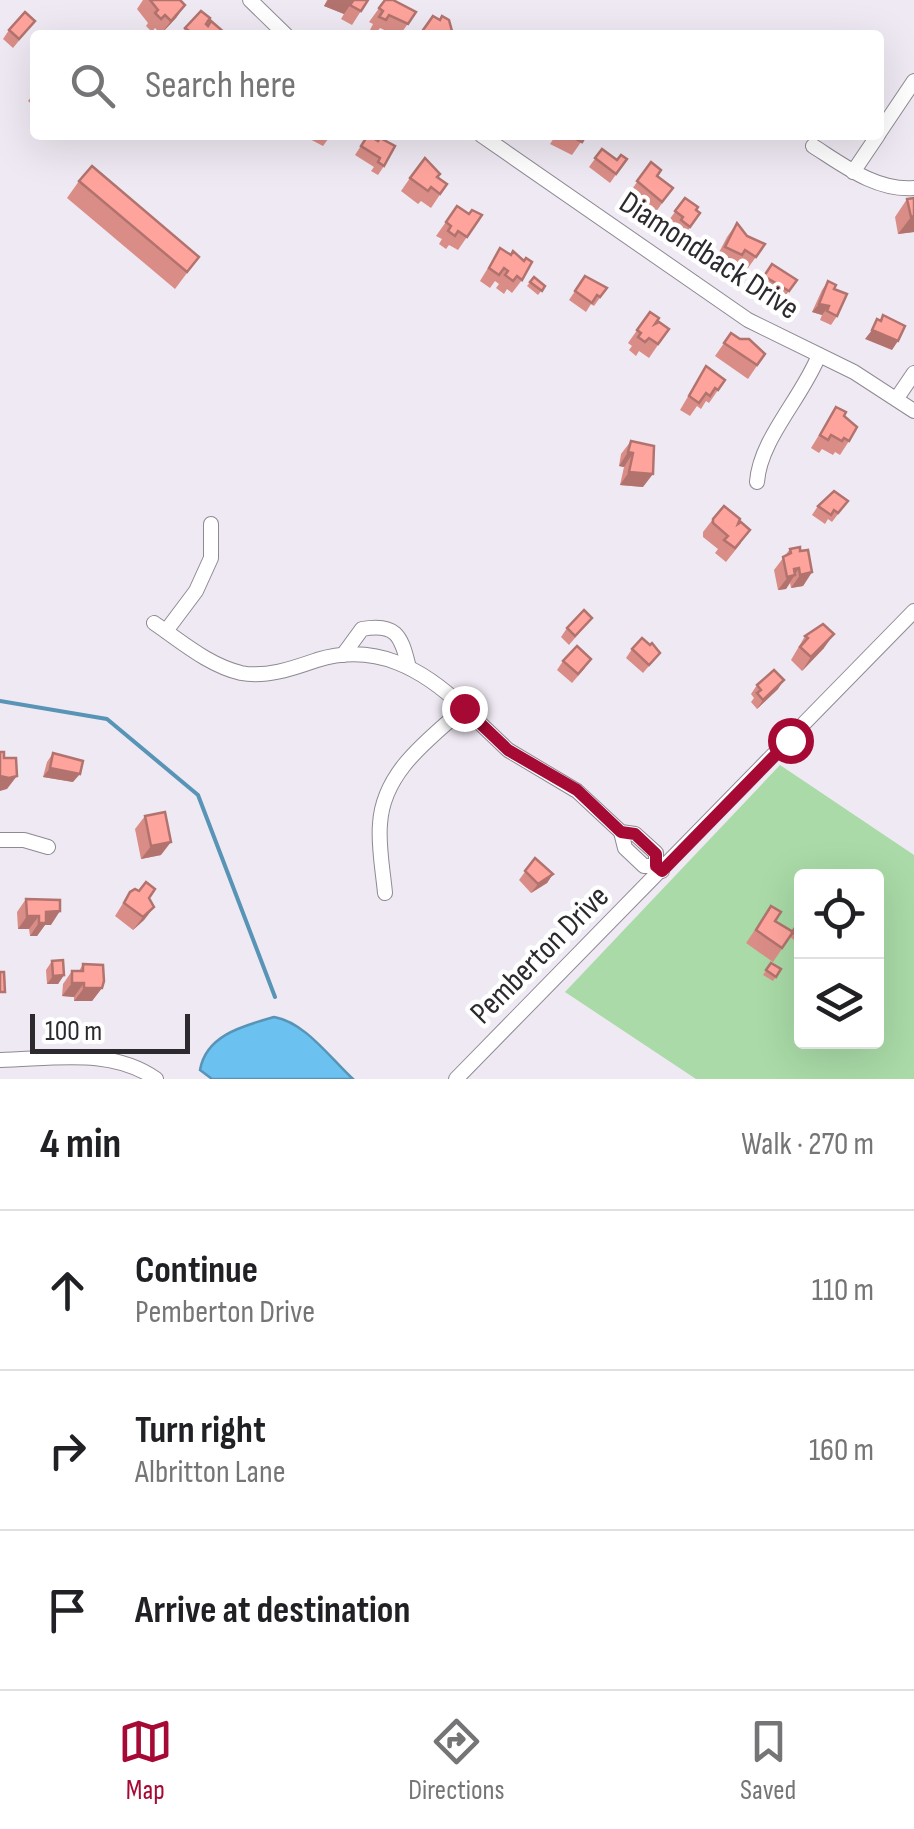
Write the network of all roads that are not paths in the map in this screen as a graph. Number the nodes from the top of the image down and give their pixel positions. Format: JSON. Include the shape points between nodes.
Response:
{"nodes":[{"id":1,"x":250,"y":0,"type":"edge"},
{"id":2,"x":281,"y":30,"type":"edge"},
{"id":3,"x":914,"y":82,"type":"edge"},
{"id":4,"x":884,"y":125,"type":"edge"},
{"id":5,"x":488,"y":140,"type":"edge"},
{"id":6,"x":874,"y":140,"type":"edge"},
{"id":7,"x":813,"y":146,"type":"dead end"},
{"id":8,"x":853,"y":172,"type":"junction"},
{"id":9,"x":914,"y":188,"type":"edge"},
{"id":10,"x":819,"y":356,"type":"junction"},
{"id":11,"x":914,"y":372,"type":"edge"},
{"id":12,"x":896,"y":398,"type":"junction"},
{"id":13,"x":914,"y":411,"type":"edge"},
{"id":14,"x":758,"y":482,"type":"dead end"},
{"id":15,"x":211,"y":524,"type":"dead end"},
{"id":16,"x":914,"y":611,"type":"edge"},
{"id":17,"x":343,"y":655,"type":"junction"},
{"id":18,"x":408,"y":664,"type":"junction"},
{"id":19,"x":464,"y":708,"type":"junction"},
{"id":20,"x":0,"y":840,"type":"edge"},
{"id":21,"x":48,"y":847,"type":"dead end"},
{"id":22,"x":659,"y":869,"type":"junction"},
{"id":23,"x":385,"y":894,"type":"dead end"},
{"id":24,"x":0,"y":1060,"type":"edge"},
{"id":25,"x":156,"y":1079,"type":"edge"},
{"id":26,"x":456,"y":1079,"type":"edge"}],
"edges":[{"from":1,"to":2,"type":"street"},
{"from":3,"to":4,"type":"street"},
{"from":5,"to":10,"type":"street","name":"Diamondback Drive","via":[[748,320]]},
{"from":6,"to":8,"type":"street"},
{"from":7,"to":8,"type":"street"},
{"from":8,"to":9,"type":"street"},
{"from":10,"to":12,"type":"street","name":"Diamondback Drive"},
{"from":10,"to":14,"type":"street","via":[[763,452]]},
{"from":11,"to":12,"type":"street"},
{"from":12,"to":13,"type":"street","name":"Diamondback Drive"},
{"from":15,"to":17,"type":"street","via":[[211,558],[196,591],[160,627],[212,664],[246,674]]},
{"from":16,"to":22,"type":"street","name":"Pemberton Drive"},
{"from":17,"to":18,"type":"street"},
{"from":17,"to":18,"type":"street","via":[[362,629],[379,626],[402,640]]},
{"from":18,"to":19,"type":"street"},
{"from":19,"to":22,"type":"street","via":[[508,750],[577,790],[621,832],[625,848],[644,866]]},
{"from":19,"to":23,"type":"street","via":[[396,775],[384,799]]},
{"from":20,"to":21,"type":"street"},
{"from":22,"to":26,"type":"street","name":"Pemberton Drive"},
{"from":24,"to":25,"type":"street","via":[[108,1059]]}]}
